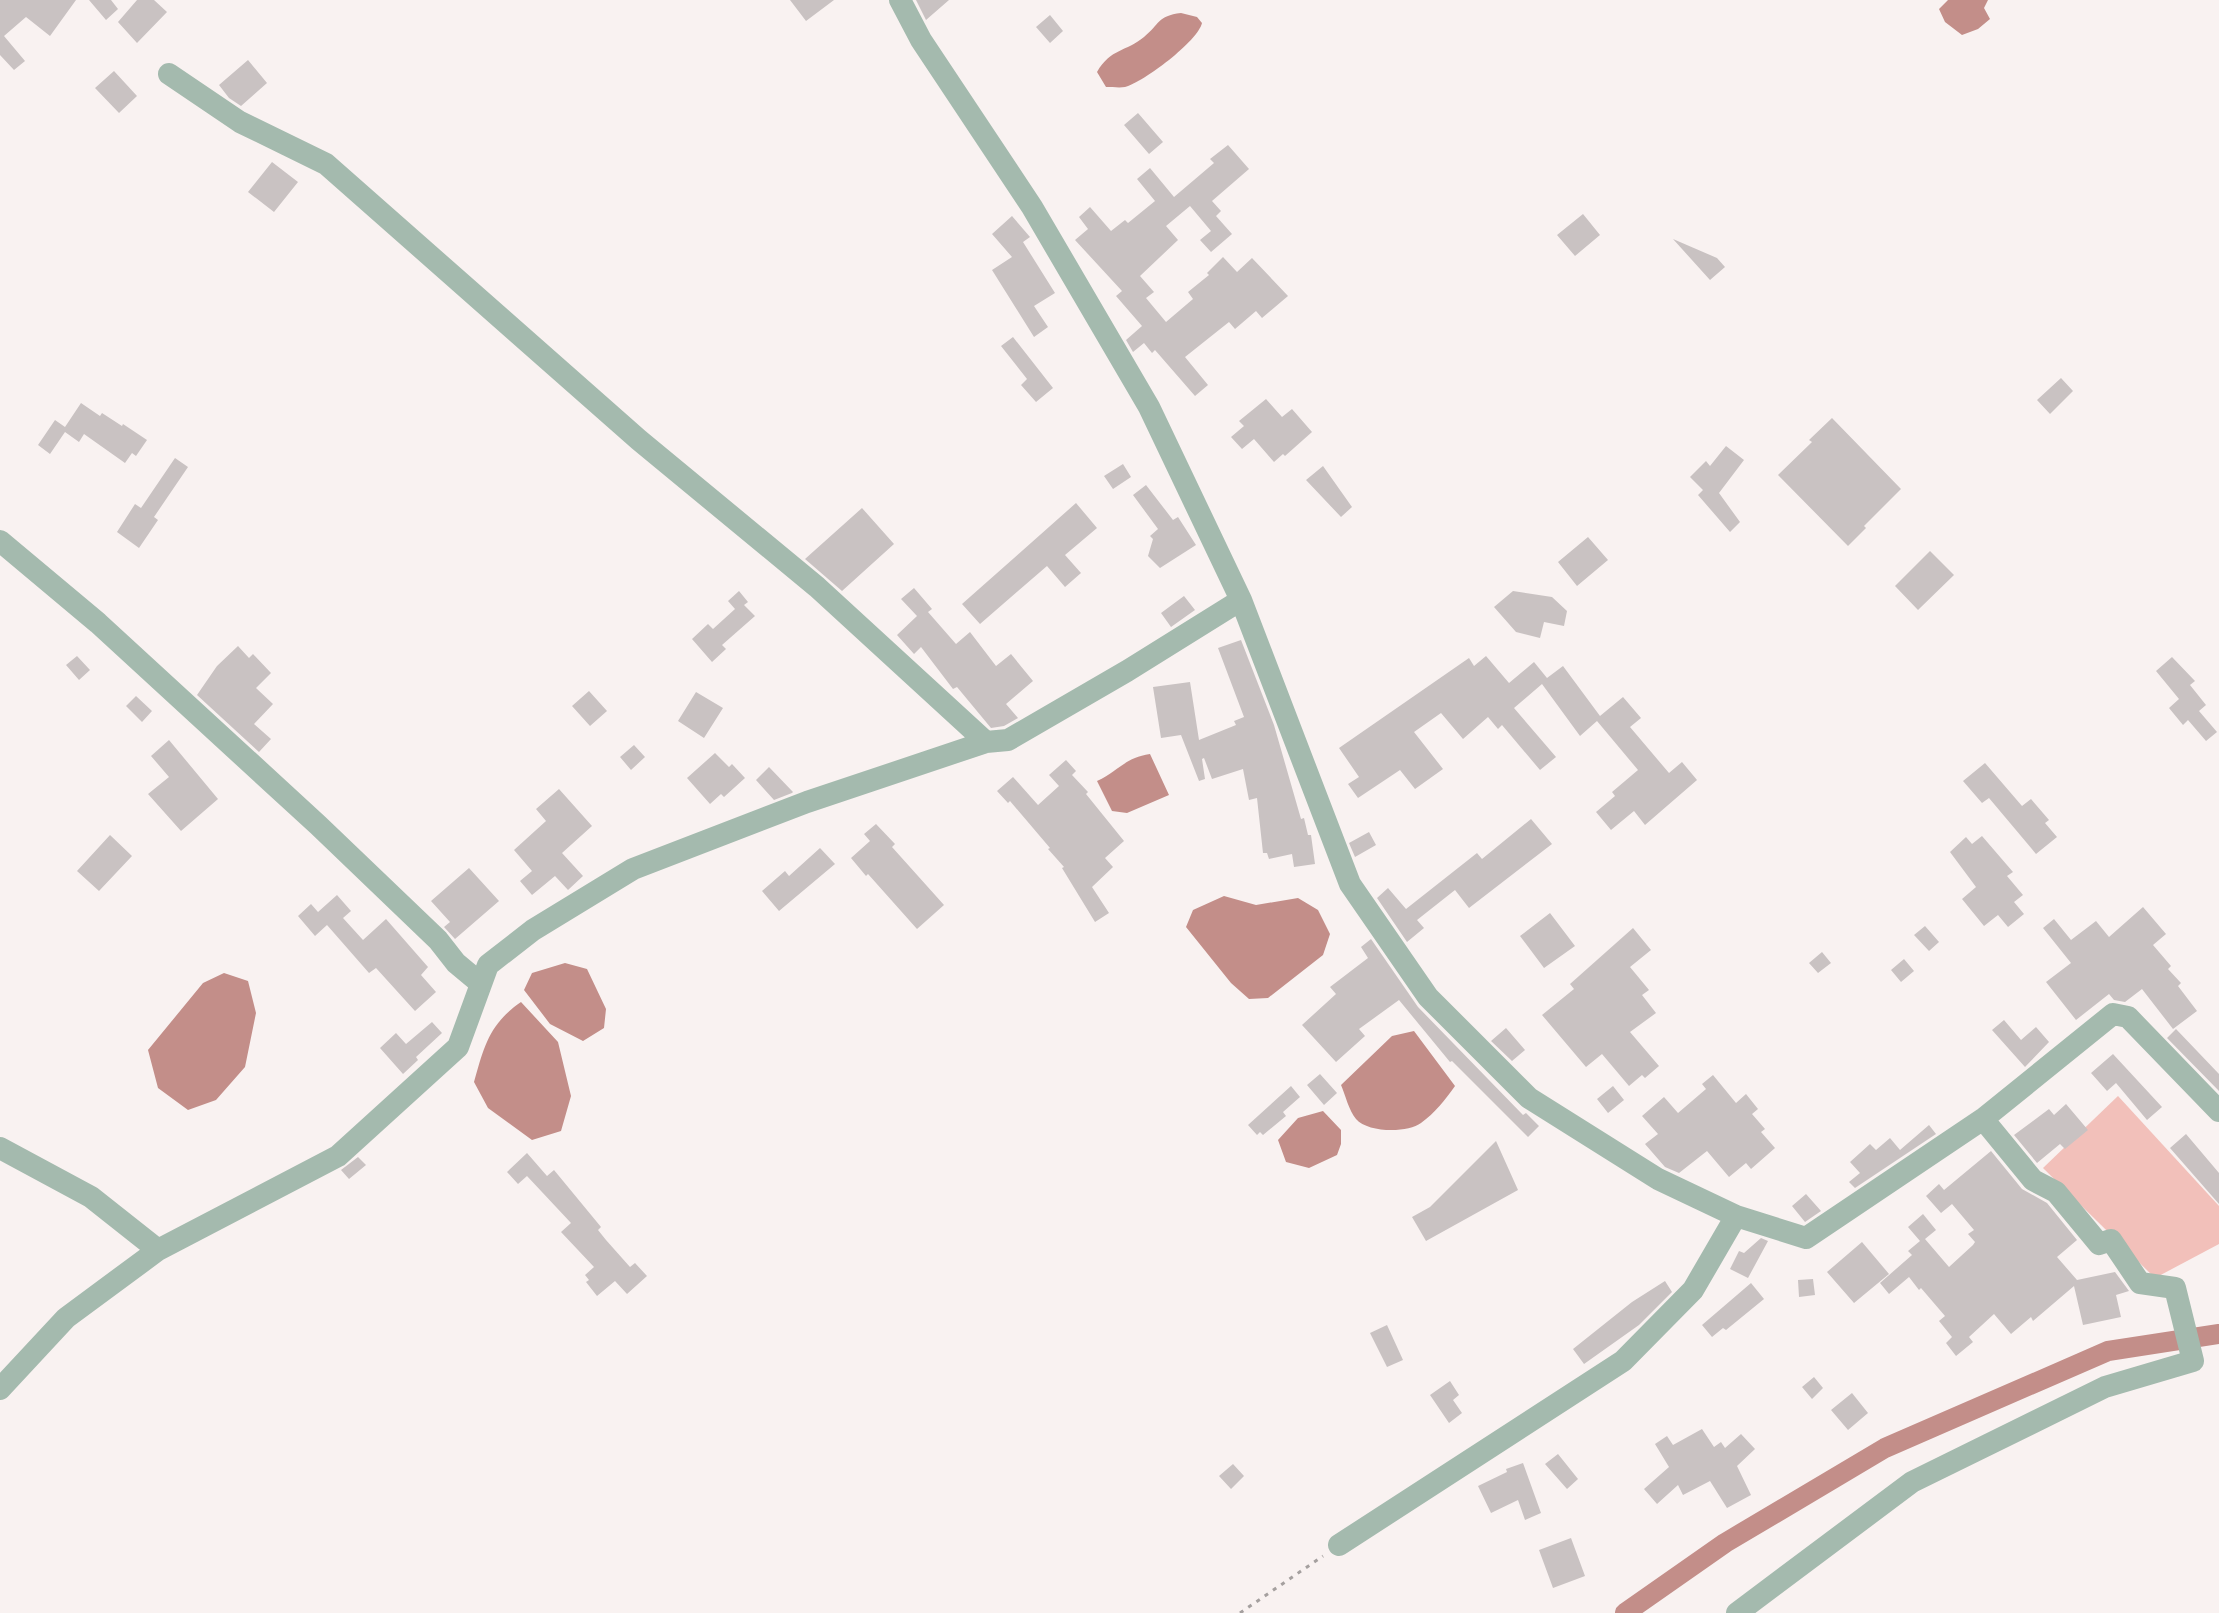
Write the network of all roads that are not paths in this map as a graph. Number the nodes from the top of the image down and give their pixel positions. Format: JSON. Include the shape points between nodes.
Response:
{"nodes":[{"id":1,"x":900,"y":0,"type":"edge"},
{"id":2,"x":169,"y":74,"type":"dead end"},
{"id":3,"x":0,"y":541,"type":"edge"},
{"id":4,"x":1241,"y":600,"type":"junction"},
{"id":5,"x":986,"y":742,"type":"junction"},
{"id":6,"x":480,"y":983,"type":"junction"},
{"id":7,"x":2219,"y":1111,"type":"edge"},
{"id":8,"x":1983,"y":1119,"type":"junction"},
{"id":9,"x":0,"y":1148,"type":"edge"},
{"id":10,"x":1736,"y":1216,"type":"junction"},
{"id":11,"x":158,"y":1250,"type":"junction"},
{"id":12,"x":0,"y":1389,"type":"edge"},
{"id":13,"x":1339,"y":1545,"type":"road end"},
{"id":14,"x":1737,"y":1613,"type":"edge"}],
"edges":[{"from":1,"to":4,"type":"street","via":[[1032,207],[1149,407]]},
{"from":2,"to":5,"type":"street","via":[[240,122],[326,164],[639,440],[817,587]]},
{"from":3,"to":6,"type":"street","via":[[98,623],[318,825]]},
{"from":4,"to":5,"type":"street","via":[[1008,740]]},
{"from":4,"to":10,"type":"street","via":[[1350,884],[1428,997],[1529,1098],[1658,1179]]},
{"from":5,"to":6,"type":"street","via":[[807,802],[633,869],[533,930],[488,965]]},
{"from":6,"to":11,"type":"street","via":[[458,1047],[338,1156]]},
{"from":7,"to":8,"type":"street","via":[[2128,1017],[2113,1014]]},
{"from":8,"to":10,"type":"street","via":[[1806,1238]]},
{"from":8,"to":14,"type":"street","via":[[2033,1180],[2056,1192],[2099,1244],[2112,1241],[2140,1283],[2175,1288],[2193,1361],[2105,1387],[1912,1482]]},
{"from":9,"to":11,"type":"street","via":[[91,1197]]},
{"from":10,"to":13,"type":"street","via":[[1693,1290],[1623,1361]]},
{"from":11,"to":12,"type":"street","via":[[66,1318]]}]}
